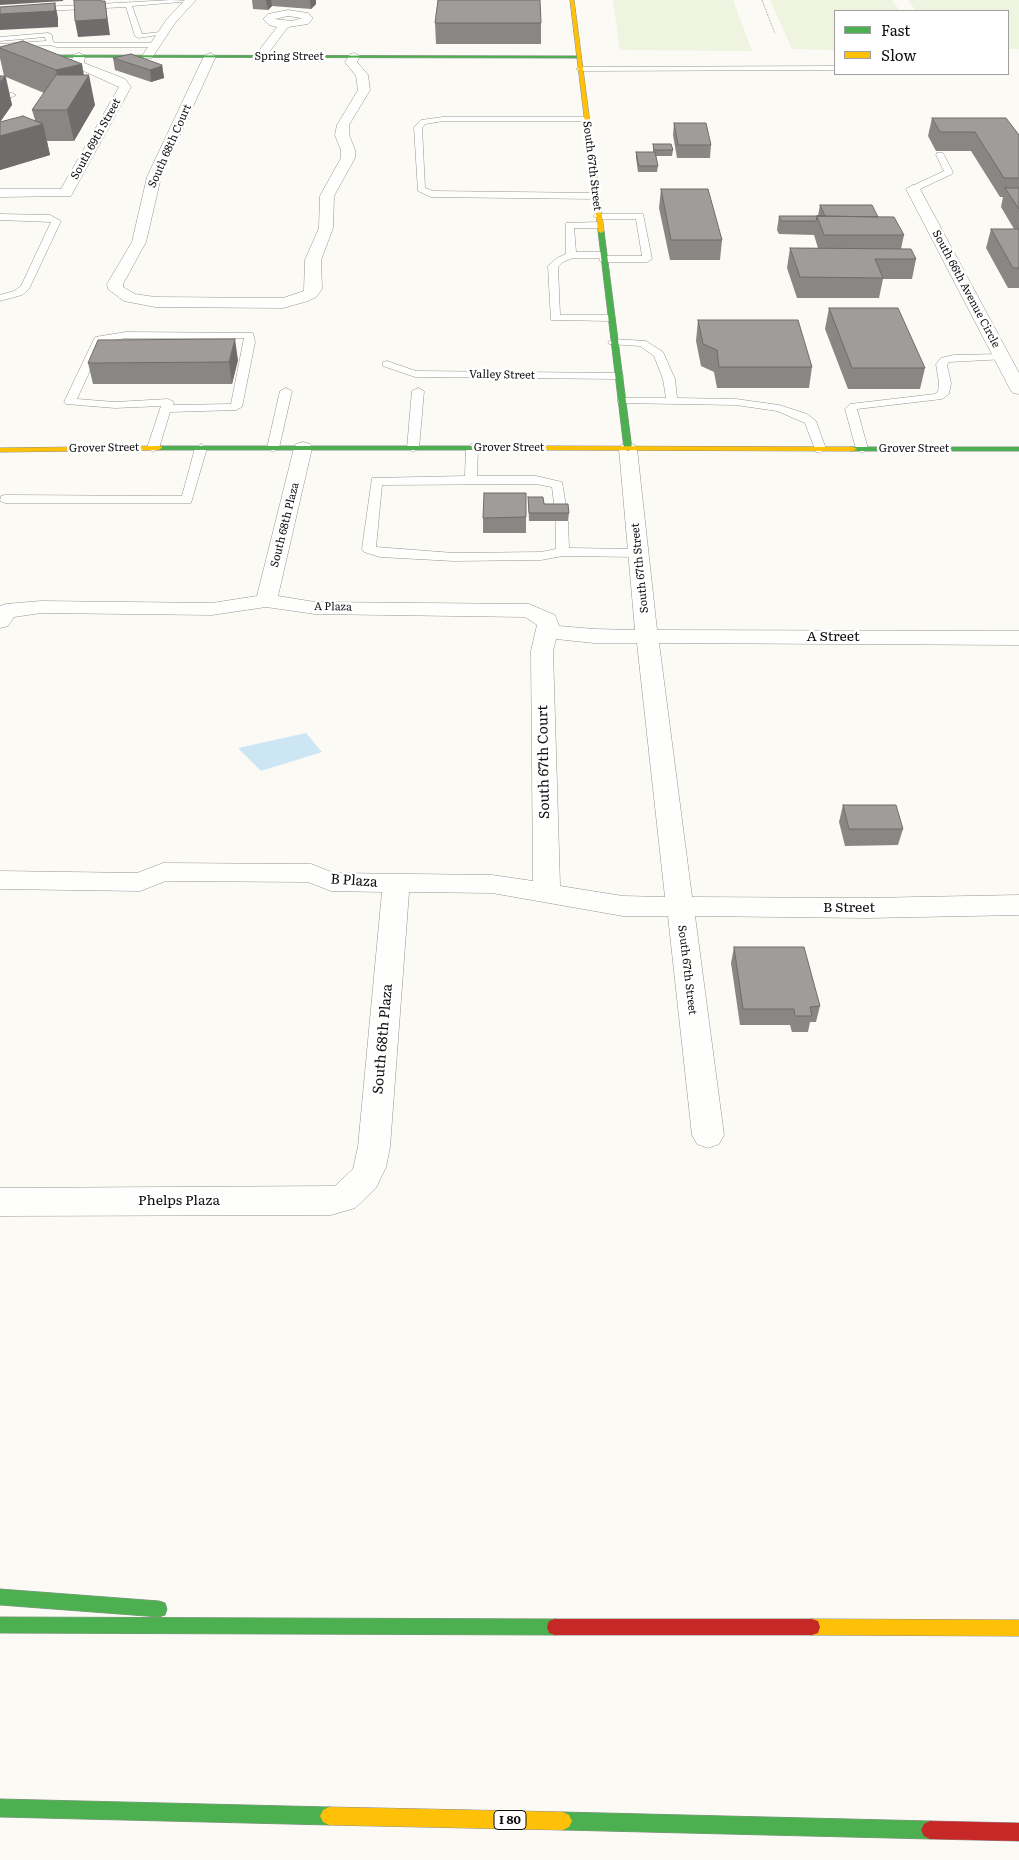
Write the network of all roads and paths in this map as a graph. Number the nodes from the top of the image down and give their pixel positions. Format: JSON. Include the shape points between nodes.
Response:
{"nodes":[{"id":1,"x":572,"y":0,"type":"edge"},
{"id":2,"x":762,"y":0,"type":"edge"},
{"id":3,"x":188,"y":3,"type":"edge"},
{"id":4,"x":130,"y":9,"type":"junction"},
{"id":5,"x":44,"y":10,"type":"edge"},
{"id":6,"x":285,"y":24,"type":"dead end"},
{"id":7,"x":164,"y":34,"type":"junction"},
{"id":8,"x":776,"y":34,"type":"dead end"},
{"id":9,"x":0,"y":39,"type":"edge"},
{"id":10,"x":50,"y":43,"type":"junction"},
{"id":11,"x":156,"y":45,"type":"junction"},
{"id":12,"x":0,"y":46,"type":"edge"},
{"id":13,"x":0,"y":56,"type":"edge"},
{"id":14,"x":79,"y":56,"type":"junction"},
{"id":15,"x":148,"y":56,"type":"junction"},
{"id":16,"x":210,"y":56,"type":"junction"},
{"id":17,"x":354,"y":56,"type":"junction"},
{"id":18,"x":260,"y":57,"type":"junction"},
{"id":19,"x":579,"y":63,"type":"junction"},
{"id":20,"x":834,"y":68,"type":"edge"},
{"id":21,"x":0,"y":95,"type":"edge"},
{"id":22,"x":12,"y":95,"type":"dead end"},
{"id":23,"x":586,"y":119,"type":"junction"},
{"id":24,"x":940,"y":155,"type":"edge"},
{"id":25,"x":913,"y":189,"type":"joint"},
{"id":26,"x":0,"y":193,"type":"edge"},
{"id":27,"x":596,"y":196,"type":"junction"},
{"id":28,"x":0,"y":217,"type":"edge"},
{"id":29,"x":598,"y":220,"type":"junction"},
{"id":30,"x":571,"y":255,"type":"junction"},
{"id":31,"x":603,"y":257,"type":"junction"},
{"id":32,"x":0,"y":298,"type":"edge"},
{"id":33,"x":610,"y":318,"type":"junction"},
{"id":34,"x":614,"y":342,"type":"junction"},
{"id":35,"x":1002,"y":356,"type":"junction"},
{"id":36,"x":387,"y":364,"type":"dead end"},
{"id":37,"x":618,"y":376,"type":"junction"},
{"id":38,"x":1019,"y":389,"type":"edge"},
{"id":39,"x":286,"y":391,"type":"dead end"},
{"id":40,"x":418,"y":391,"type":"dead end"},
{"id":41,"x":672,"y":400,"type":"junction"},
{"id":42,"x":622,"y":401,"type":"junction"},
{"id":43,"x":166,"y":408,"type":"junction"},
{"id":44,"x":153,"y":448,"type":"junction"},
{"id":45,"x":201,"y":448,"type":"junction"},
{"id":46,"x":273,"y":448,"type":"junction"},
{"id":47,"x":304,"y":448,"type":"junction"},
{"id":48,"x":413,"y":448,"type":"junction"},
{"id":49,"x":472,"y":448,"type":"junction"},
{"id":50,"x":628,"y":449,"type":"junction"},
{"id":51,"x":820,"y":449,"type":"junction"},
{"id":52,"x":862,"y":449,"type":"junction"},
{"id":53,"x":1019,"y":449,"type":"edge"},
{"id":54,"x":0,"y":450,"type":"edge"},
{"id":55,"x":471,"y":480,"type":"junction"},
{"id":56,"x":5,"y":499,"type":"dead end"},
{"id":57,"x":563,"y":552,"type":"junction"},
{"id":58,"x":638,"y":553,"type":"junction"},
{"id":59,"x":266,"y":601,"type":"junction"},
{"id":60,"x":3,"y":616,"type":"edge"},
{"id":61,"x":546,"y":631,"type":"junction"},
{"id":62,"x":647,"y":637,"type":"junction"},
{"id":63,"x":1019,"y":638,"type":"edge"},
{"id":64,"x":0,"y":880,"type":"edge"},
{"id":65,"x":396,"y":883,"type":"junction"},
{"id":66,"x":547,"y":893,"type":"junction"},
{"id":67,"x":1019,"y":905,"type":"edge"},
{"id":68,"x":678,"y":907,"type":"junction"},
{"id":69,"x":708,"y":1135,"type":"dead end"},
{"id":70,"x":354,"y":1190,"type":"joint"},
{"id":71,"x":0,"y":1202,"type":"edge"},
{"id":72,"x":0,"y":1597,"type":"edge"},
{"id":73,"x":169,"y":1610,"type":"dead end"},
{"id":74,"x":228,"y":1614,"type":"dead end"},
{"id":75,"x":0,"y":1625,"type":"edge"},
{"id":76,"x":398,"y":1626,"type":"junction"},
{"id":77,"x":1019,"y":1628,"type":"edge"},
{"id":78,"x":0,"y":1808,"type":"edge"},
{"id":79,"x":1019,"y":1832,"type":"edge"}],
"edges":[{"from":1,"to":19,"type":"main road","name":"South 67th Street"},
{"from":2,"to":8,"type":"path"},
{"from":3,"to":4,"type":"lane"},
{"from":3,"to":7,"type":"street"},
{"from":4,"to":5,"type":"lane"},
{"from":4,"to":7,"type":"lane","via":[[139,36]]},
{"from":6,"to":18,"type":"street"},
{"from":7,"to":11,"type":"street"},
{"from":9,"to":10,"type":"lane","via":[[48,35]]},
{"from":10,"to":11,"type":"lane"},
{"from":10,"to":12,"type":"lane"},
{"from":11,"to":15,"type":"street"},
{"from":13,"to":14,"type":"main road","name":"Spring Street"},
{"from":14,"to":15,"type":"main road","name":"Spring Street"},
{"from":14,"to":26,"type":"street","name":"South 69th Street","via":[[77,63],[81,67],[121,82],[125,87],[66,193]]},
{"from":15,"to":16,"type":"main road","name":"Spring Street"},
{"from":16,"to":17,"type":"street","name":"South 68th Court","via":[[154,177],[139,242],[115,284],[124,296],[145,301],[282,303],[302,298],[314,289],[313,260],[326,228],[327,196],[348,158],[343,125],[364,90],[362,75],[351,62]]},
{"from":16,"to":18,"type":"main road","name":"Spring Street"},
{"from":17,"to":18,"type":"main road","name":"Spring Street"},
{"from":17,"to":19,"type":"main road","name":"Spring Street"},
{"from":19,"to":20,"type":"lane"},
{"from":19,"to":23,"type":"main road","name":"South 67th Street"},
{"from":21,"to":22,"type":"lane"},
{"from":23,"to":27,"type":"main road","name":"South 67th Street"},
{"from":23,"to":27,"type":"lane","via":[[443,119],[424,122],[418,127],[421,189],[431,194]]},
{"from":24,"to":25,"type":"lane","via":[[949,172]]},
{"from":25,"to":35,"type":"street","name":"South 66th Avenue Circle"},
{"from":27,"to":29,"type":"main road","name":"South 67th Street"},
{"from":28,"to":32,"type":"lane","via":[[50,218],[56,221],[25,287],[18,293]]},
{"from":29,"to":30,"type":"lane","via":[[569,225]]},
{"from":29,"to":31,"type":"main road","name":"South 67th Street"},
{"from":29,"to":31,"type":"lane","via":[[640,216],[647,259]]},
{"from":30,"to":31,"type":"lane"},
{"from":30,"to":33,"type":"lane","via":[[553,266],[555,318]]},
{"from":31,"to":33,"type":"main road","name":"South 67th Street"},
{"from":33,"to":34,"type":"main road","name":"South 67th Street"},
{"from":34,"to":37,"type":"main road","name":"South 67th Street"},
{"from":34,"to":41,"type":"lane","via":[[642,342],[659,354],[669,379]]},
{"from":35,"to":38,"type":"street","name":"South 66th Avenue Circle"},
{"from":35,"to":52,"type":"lane","via":[[945,360],[941,364],[945,383],[943,394],[938,397],[854,406],[851,409]]},
{"from":36,"to":37,"type":"lane","name":"Valley Street","via":[[415,374]]},
{"from":37,"to":42,"type":"main road","name":"South 67th Street"},
{"from":39,"to":46,"type":"lane"},
{"from":40,"to":48,"type":"lane"},
{"from":41,"to":42,"type":"lane"},
{"from":41,"to":51,"type":"lane","via":[[762,404],[793,412],[810,421]]},
{"from":42,"to":50,"type":"main road","name":"South 67th Street"},
{"from":43,"to":43,"type":"lane","via":[[168,402],[114,405],[70,402],[99,339],[126,335],[249,335],[236,407]]},
{"from":43,"to":44,"type":"lane"},
{"from":44,"to":45,"type":"main road","name":"Grover Street"},
{"from":44,"to":54,"type":"main road","name":"Grover Street"},
{"from":45,"to":46,"type":"main road","name":"Grover Street"},
{"from":45,"to":56,"type":"lane","via":[[187,500]]},
{"from":46,"to":47,"type":"main road","name":"Grover Street"},
{"from":47,"to":48,"type":"main road","name":"Grover Street"},
{"from":47,"to":59,"type":"street","name":"South 68th Plaza"},
{"from":48,"to":49,"type":"main road","name":"Grover Street"},
{"from":49,"to":50,"type":"main road","name":"Grover Street"},
{"from":49,"to":55,"type":"lane"},
{"from":50,"to":51,"type":"main road","name":"Grover Street"},
{"from":50,"to":58,"type":"street","name":"South 67th Street"},
{"from":51,"to":52,"type":"main road","name":"Grover Street"},
{"from":52,"to":53,"type":"main road","name":"Grover Street"},
{"from":55,"to":57,"type":"lane","via":[[536,480],[558,485]]},
{"from":55,"to":57,"type":"lane","via":[[376,481],[369,549],[380,553],[454,557],[541,556]]},
{"from":57,"to":58,"type":"lane"},
{"from":58,"to":62,"type":"street","name":"South 67th Street"},
{"from":59,"to":60,"type":"street","name":"A Plaza","via":[[212,609],[41,607]]},
{"from":59,"to":61,"type":"street","name":"A Plaza","via":[[315,608],[522,610],[548,620]]},
{"from":61,"to":62,"type":"street"},
{"from":61,"to":66,"type":"street","name":"South 67th Court","via":[[542,651]]},
{"from":62,"to":63,"type":"street","name":"A Street"},
{"from":62,"to":68,"type":"street","name":"South 67th Street"},
{"from":64,"to":65,"type":"street","name":"B Plaza","via":[[140,882],[163,872],[312,873],[330,882]]},
{"from":65,"to":66,"type":"street","name":"B Plaza","via":[[492,884]]},
{"from":65,"to":70,"type":"street","name":"South 68th Plaza","via":[[374,1147],[365,1178]]},
{"from":66,"to":68,"type":"street","name":"B Plaza","via":[[623,906]]},
{"from":67,"to":68,"type":"street","name":"B Street"},
{"from":68,"to":69,"type":"street","name":"South 67th Street"},
{"from":70,"to":71,"type":"street","name":"Phelps Plaza","via":[[344,1198],[331,1201]]},
{"from":72,"to":73,"type":"main road"},
{"from":74,"to":76,"type":"main road"},
{"from":75,"to":76,"type":"main road"},
{"from":76,"to":77,"type":"main road"},
{"from":78,"to":79,"type":"main road","number":"I 80"}]}
